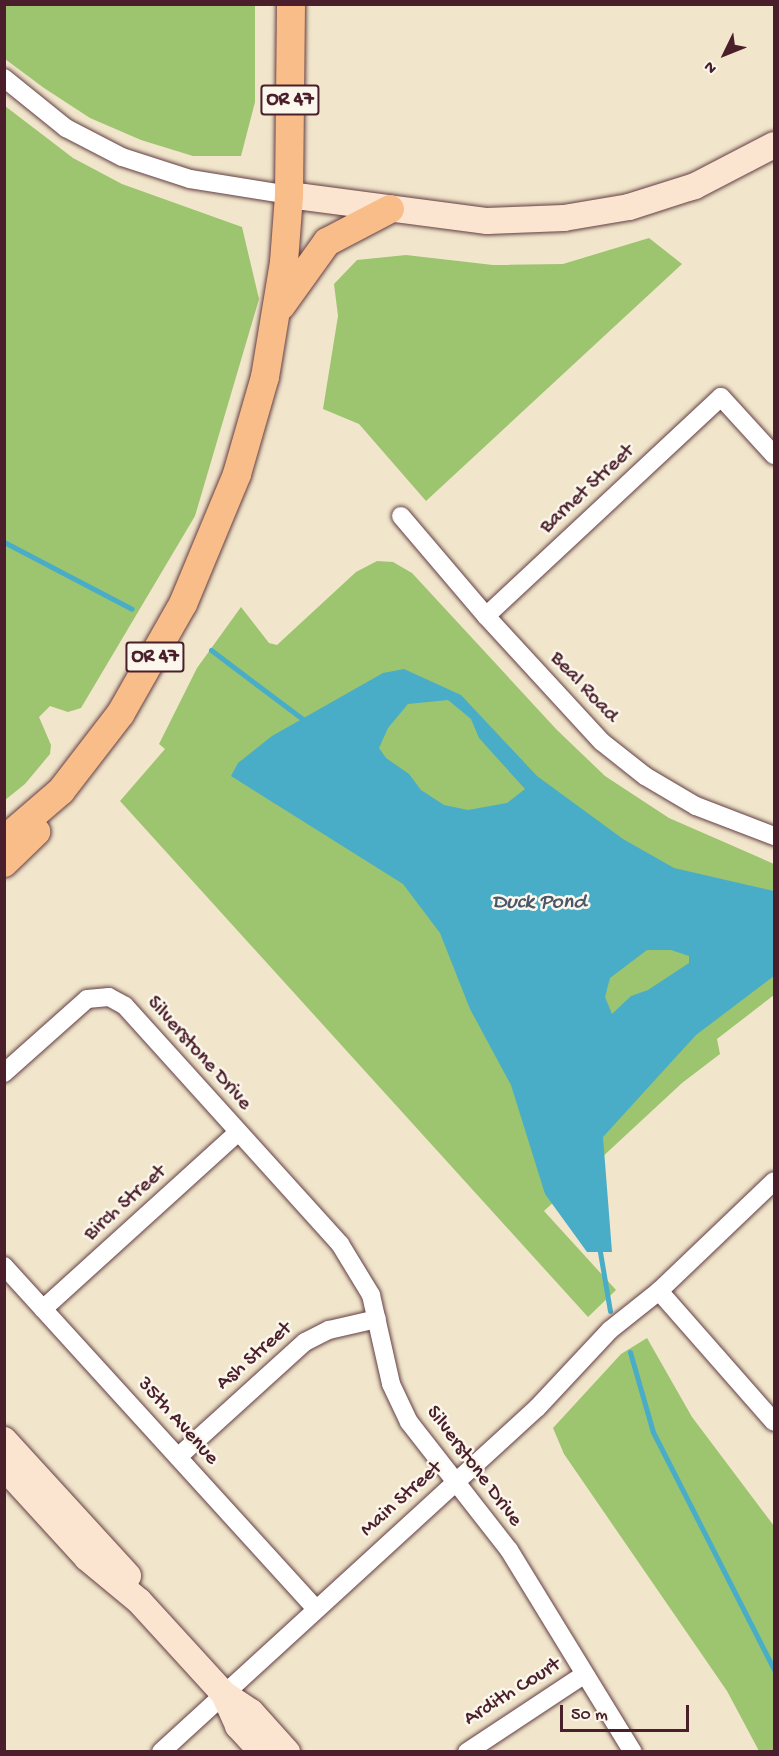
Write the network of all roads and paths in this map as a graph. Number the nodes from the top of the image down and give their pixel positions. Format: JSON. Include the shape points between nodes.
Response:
{"nodes":[{"id":1,"x":291,"y":4,"type":"edge"},
{"id":2,"x":4,"y":78,"type":"edge"},
{"id":3,"x":774,"y":145,"type":"edge"},
{"id":4,"x":289,"y":195,"type":"junction"},
{"id":5,"x":390,"y":209,"type":"junction"},
{"id":6,"x":278,"y":310,"type":"junction"},
{"id":7,"x":774,"y":455,"type":"edge"},
{"id":8,"x":401,"y":516,"type":"dead end"},
{"id":9,"x":486,"y":616,"type":"junction"},
{"id":10,"x":61,"y":790,"type":"junction"},
{"id":11,"x":774,"y":836,"type":"edge"},
{"id":12,"x":4,"y":840,"type":"edge"},
{"id":13,"x":4,"y":862,"type":"edge"},
{"id":14,"x":4,"y":1073,"type":"edge"},
{"id":15,"x":238,"y":1132,"type":"junction"},
{"id":16,"x":774,"y":1181,"type":"edge"},
{"id":17,"x":4,"y":1266,"type":"edge"},
{"id":18,"x":659,"y":1291,"type":"junction"},
{"id":19,"x":43,"y":1309,"type":"junction"},
{"id":20,"x":377,"y":1319,"type":"junction"},
{"id":21,"x":774,"y":1422,"type":"edge"},
{"id":22,"x":4,"y":1440,"type":"edge"},
{"id":23,"x":178,"y":1457,"type":"junction"},
{"id":24,"x":4,"y":1467,"type":"edge"},
{"id":25,"x":455,"y":1482,"type":"junction"},
{"id":26,"x":139,"y":1601,"type":"junction"},
{"id":27,"x":316,"y":1609,"type":"junction"},
{"id":28,"x":585,"y":1674,"type":"junction"},
{"id":29,"x":224,"y":1694,"type":"junction"},
{"id":30,"x":161,"y":1752,"type":"edge"},
{"id":31,"x":261,"y":1752,"type":"edge"},
{"id":32,"x":287,"y":1752,"type":"edge"},
{"id":33,"x":467,"y":1752,"type":"edge"},
{"id":34,"x":633,"y":1752,"type":"edge"}],
"edges":[{"from":1,"to":4,"type":"main road","number":"OR 47"},
{"from":2,"to":4,"type":"street","via":[[66,128],[122,158],[190,179]]},
{"from":3,"to":5,"type":"street","via":[[695,186],[599,213],[488,221]]},
{"from":4,"to":5,"type":"street"},
{"from":4,"to":6,"type":"main road","number":"OR 47"},
{"from":5,"to":6,"type":"main road","via":[[327,242]]},
{"from":6,"to":10,"type":"main road","number":"OR 47","via":[[251,433],[204,559],[146,673],[90,757]]},
{"from":7,"to":9,"type":"street","name":"Barnet Street","via":[[721,398]]},
{"from":8,"to":9,"type":"street","name":"Beal Road"},
{"from":9,"to":11,"type":"street","name":"Beal Road","via":[[602,742],[645,776],[696,806]]},
{"from":10,"to":12,"type":"main road","number":"OR 47"},
{"from":10,"to":13,"type":"main road","via":[[57,809]]},
{"from":14,"to":15,"type":"street","name":"Silverstone Drive","via":[[83,1002],[103,996],[123,1004]]},
{"from":15,"to":19,"type":"street","name":"Birch Street"},
{"from":15,"to":20,"type":"street","name":"Silverstone Drive","via":[[340,1244],[364,1281]]},
{"from":16,"to":18,"type":"street","name":"Main Street"},
{"from":17,"to":19,"type":"street","name":"35th Avenue"},
{"from":18,"to":21,"type":"street"},
{"from":18,"to":25,"type":"street","name":"Main Street","via":[[609,1330],[537,1408]]},
{"from":19,"to":23,"type":"street","name":"35th Avenue"},
{"from":20,"to":23,"type":"street","name":"Ash Street","via":[[328,1330],[305,1342]]},
{"from":20,"to":25,"type":"street","name":"Silverstone Drive","via":[[394,1393],[418,1435]]},
{"from":22,"to":26,"type":"street","via":[[130,1578]]},
{"from":23,"to":27,"type":"street","name":"35th Avenue"},
{"from":24,"to":26,"type":"street","via":[[87,1558]]},
{"from":25,"to":27,"type":"street","name":"Main Street"},
{"from":25,"to":28,"type":"street","name":"Silverstone Drive","via":[[509,1550]]},
{"from":26,"to":29,"type":"street"},
{"from":27,"to":29,"type":"street","name":"Main Street"},
{"from":28,"to":33,"type":"street","name":"Ardith Court"},
{"from":28,"to":34,"type":"street","name":"Silverstone Drive"},
{"from":29,"to":30,"type":"street","name":"Main Street"},
{"from":29,"to":31,"type":"street","via":[[238,1726]]},
{"from":29,"to":32,"type":"street","via":[[252,1712]]}]}
